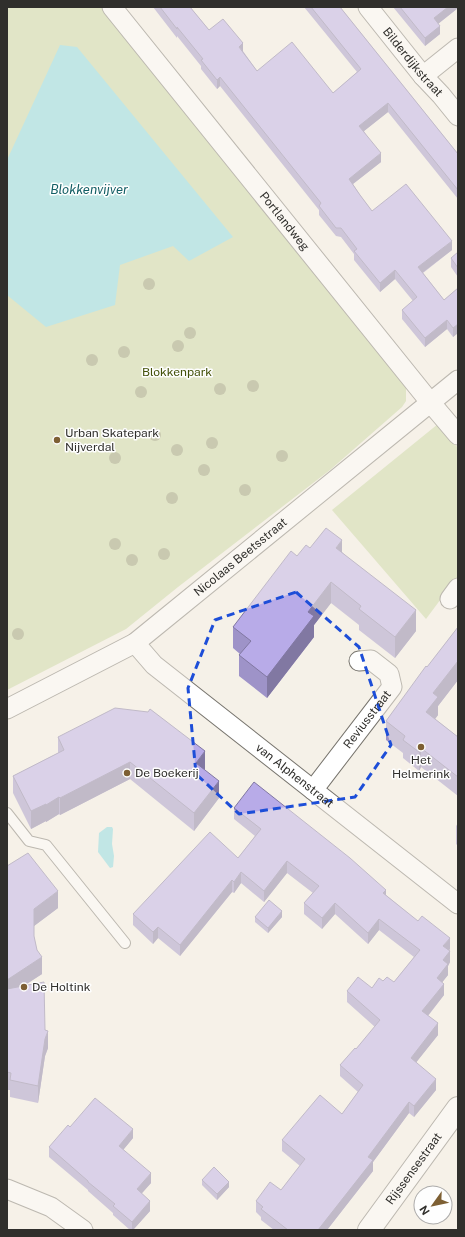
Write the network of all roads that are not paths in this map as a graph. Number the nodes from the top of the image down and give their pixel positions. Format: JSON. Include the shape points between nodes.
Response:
{"nodes":[{"id":1,"x":112,"y":7,"type":"edge"},
{"id":2,"x":368,"y":7,"type":"edge"},
{"id":3,"x":458,"y":48,"type":"edge"},
{"id":4,"x":423,"y":76,"type":"junction"},
{"id":5,"x":458,"y":116,"type":"edge"},
{"id":6,"x":458,"y":380,"type":"edge"},
{"id":7,"x":430,"y":402,"type":"junction"},
{"id":8,"x":458,"y":435,"type":"edge"},
{"id":9,"x":135,"y":643,"type":"junction"},
{"id":10,"x":360,"y":661,"type":"dead end"},
{"id":11,"x":7,"y":709,"type":"edge"},
{"id":12,"x":313,"y":790,"type":"junction"},
{"id":13,"x":7,"y":813,"type":"edge"},
{"id":14,"x":458,"y":904,"type":"edge"},
{"id":15,"x":125,"y":943,"type":"dead end"},
{"id":16,"x":458,"y":1108,"type":"edge"},
{"id":17,"x":7,"y":1189,"type":"edge"},
{"id":18,"x":83,"y":1230,"type":"edge"},
{"id":19,"x":369,"y":1230,"type":"edge"}],
"edges":[{"from":1,"to":7,"type":"street","name":"Portlandweg"},
{"from":2,"to":4,"type":"street","name":"Bilderdijkstraat"},
{"from":3,"to":4,"type":"street"},
{"from":4,"to":5,"type":"street","name":"Bilderdijkstraat"},
{"from":6,"to":7,"type":"street","name":"Nicolaas Beetsstraat"},
{"from":7,"to":8,"type":"street","name":"Portlandweg"},
{"from":7,"to":9,"type":"street","name":"Nicolaas Beetsstraat"},
{"from":9,"to":11,"type":"street","name":"Nicolaas Beetsstraat"},
{"from":9,"to":12,"type":"street","name":"van Alphenstraat","via":[[154,665]]},
{"from":10,"to":12,"type":"street","name":"Reviusstraat","via":[[371,660],[389,674],[392,687]]},
{"from":12,"to":14,"type":"street","name":"van Alphenstraat"},
{"from":13,"to":15,"type":"lane","via":[[29,841],[46,845]]},
{"from":16,"to":19,"type":"main road","name":"Rijssensestraat"},
{"from":17,"to":18,"type":"street","via":[[51,1207]]}]}
